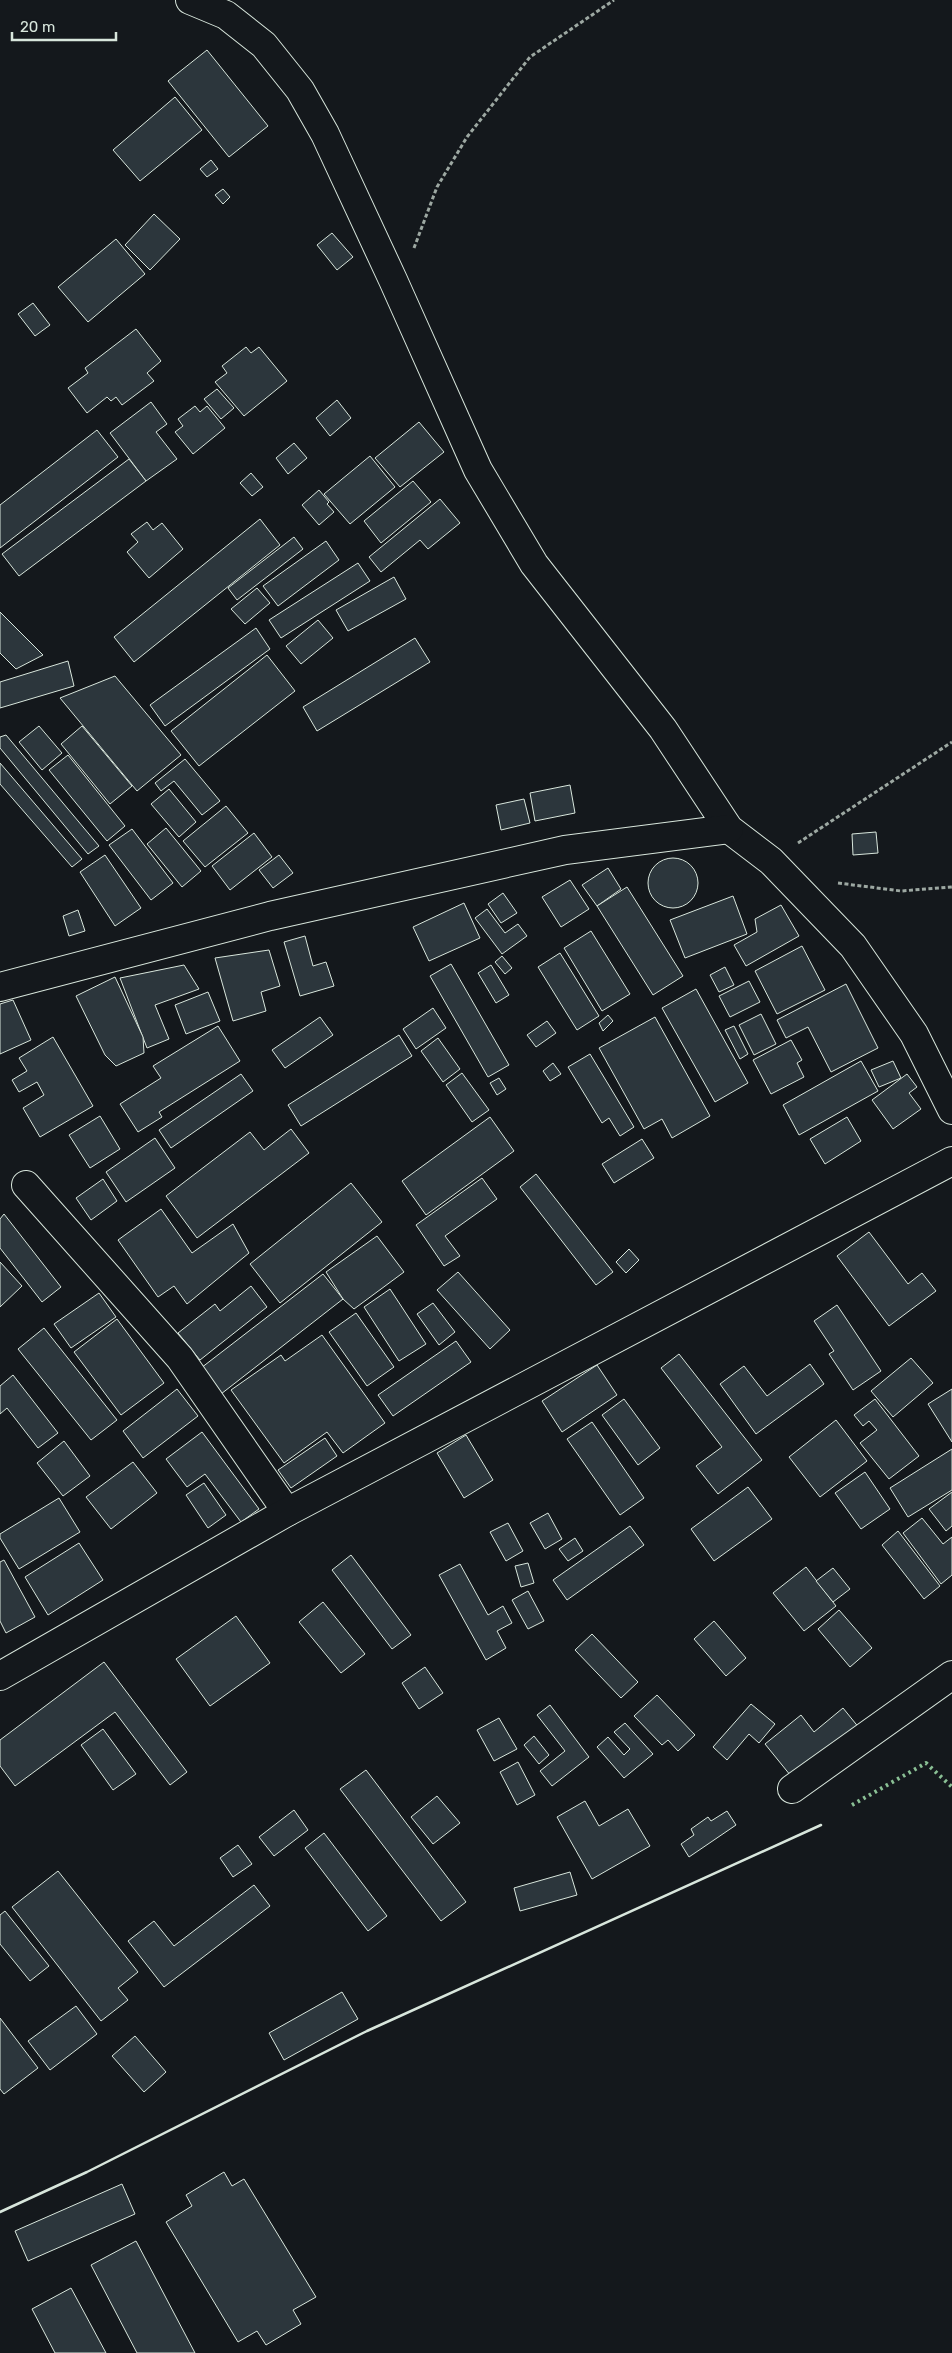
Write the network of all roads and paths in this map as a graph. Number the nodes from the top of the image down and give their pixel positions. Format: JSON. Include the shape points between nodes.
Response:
{"nodes":[{"id":1,"x":190,"y":0,"type":"edge"},
{"id":2,"x":614,"y":0,"type":"edge"},
{"id":3,"x":398,"y":290,"type":"junction"},
{"id":4,"x":952,"y":742,"type":"edge"},
{"id":5,"x":729,"y":829,"type":"junction"},
{"id":6,"x":771,"y":861,"type":"junction"},
{"id":7,"x":834,"y":883,"type":"dead end"},
{"id":8,"x":952,"y":887,"type":"edge"},
{"id":9,"x":0,"y":987,"type":"edge"},
{"id":10,"x":952,"y":1110,"type":"edge"},
{"id":11,"x":952,"y":1161,"type":"edge"},
{"id":12,"x":26,"y":1185,"type":"dead end"},
{"id":13,"x":287,"y":1512,"type":"junction"},
{"id":14,"x":952,"y":1675,"type":"edge"},
{"id":15,"x":0,"y":1676,"type":"edge"},
{"id":16,"x":792,"y":1789,"type":"dead end"}],
"edges":[{"from":1,"to":3,"type":"street","via":[[226,16],[264,45],[300,90],[325,134]]},
{"from":2,"to":3,"type":"path","via":[[530,56],[467,137],[437,187]]},
{"from":3,"to":5,"type":"street","via":[[478,470],[534,564],[663,729]]},
{"from":4,"to":6,"type":"path"},
{"from":5,"to":6,"type":"street"},
{"from":5,"to":9,"type":"street","via":[[565,850],[270,916]]},
{"from":6,"to":10,"type":"street","via":[[853,946],[914,1034]]},
{"from":7,"to":8,"type":"path","via":[[901,891]]},
{"from":11,"to":13,"type":"street"},
{"from":12,"to":13,"type":"street","via":[[180,1358]]},
{"from":13,"to":15,"type":"street"},
{"from":14,"to":16,"type":"street"}]}
